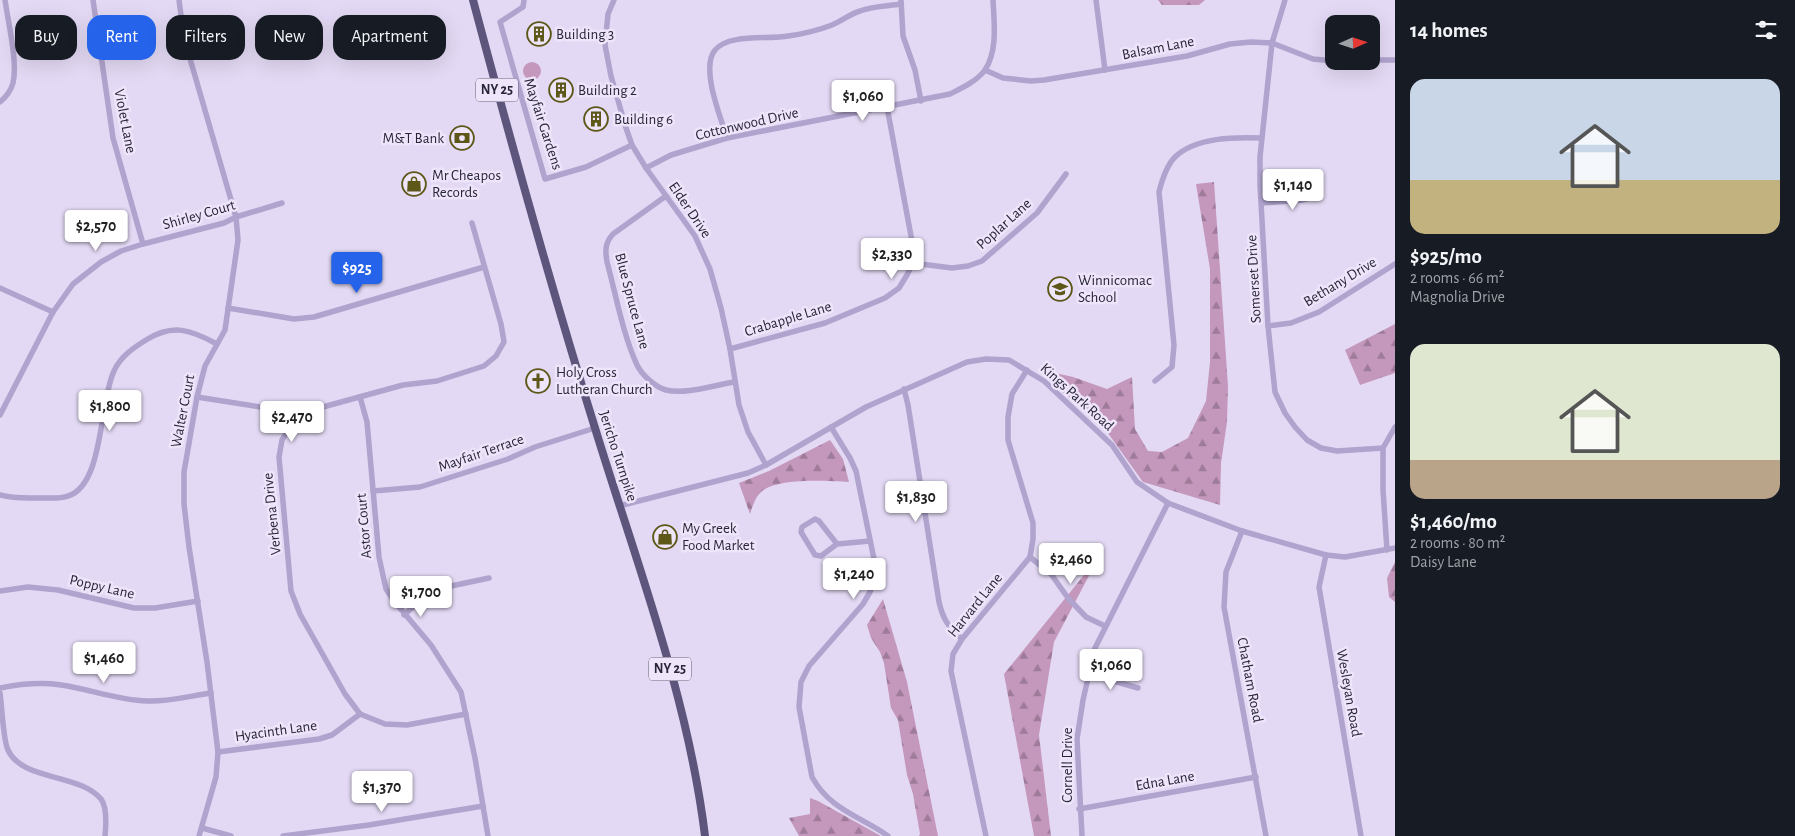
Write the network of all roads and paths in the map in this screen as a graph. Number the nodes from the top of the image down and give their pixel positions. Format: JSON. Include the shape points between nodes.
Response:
{"nodes":[{"id":1,"x":5,"y":0,"type":"edge"},
{"id":2,"x":94,"y":0,"type":"edge"},
{"id":3,"x":179,"y":0,"type":"edge"},
{"id":4,"x":473,"y":0,"type":"edge"},
{"id":5,"x":524,"y":0,"type":"edge"},
{"id":6,"x":614,"y":0,"type":"edge"},
{"id":7,"x":993,"y":0,"type":"edge"},
{"id":8,"x":1096,"y":0,"type":"edge"},
{"id":9,"x":1286,"y":0,"type":"edge"},
{"id":10,"x":901,"y":2,"type":"edge"},
{"id":11,"x":3,"y":13,"type":"edge"},
{"id":12,"x":1272,"y":43,"type":"junction"},
{"id":13,"x":1325,"y":60,"type":"edge"},
{"id":14,"x":1380,"y":60,"type":"edge"},
{"id":15,"x":1395,"y":60,"type":"edge"},
{"id":16,"x":985,"y":70,"type":"junction"},
{"id":17,"x":1105,"y":70,"type":"junction"},
{"id":18,"x":921,"y":101,"type":"junction"},
{"id":19,"x":0,"y":102,"type":"edge"},
{"id":20,"x":887,"y":107,"type":"junction"},
{"id":21,"x":727,"y":138,"type":"junction"},
{"id":22,"x":1261,"y":138,"type":"junction"},
{"id":23,"x":632,"y":145,"type":"junction"},
{"id":24,"x":646,"y":168,"type":"junction"},
{"id":25,"x":1066,"y":174,"type":"dead end"},
{"id":26,"x":1320,"y":195,"type":"dead end"},
{"id":27,"x":666,"y":196,"type":"junction"},
{"id":28,"x":1262,"y":203,"type":"junction"},
{"id":29,"x":282,"y":204,"type":"dead end"},
{"id":30,"x":236,"y":217,"type":"junction"},
{"id":31,"x":472,"y":223,"type":"dead end"},
{"id":32,"x":143,"y":244,"type":"junction"},
{"id":33,"x":913,"y":263,"type":"junction"},
{"id":34,"x":1395,"y":264,"type":"edge"},
{"id":35,"x":484,"y":266,"type":"junction"},
{"id":36,"x":0,"y":288,"type":"edge"},
{"id":37,"x":228,"y":308,"type":"junction"},
{"id":38,"x":52,"y":312,"type":"junction"},
{"id":39,"x":1268,"y":326,"type":"junction"},
{"id":40,"x":217,"y":344,"type":"junction"},
{"id":41,"x":730,"y":349,"type":"junction"},
{"id":42,"x":1026,"y":370,"type":"junction"},
{"id":43,"x":1156,"y":381,"type":"dead end"},
{"id":44,"x":734,"y":382,"type":"junction"},
{"id":45,"x":904,"y":389,"type":"junction"},
{"id":46,"x":197,"y":397,"type":"junction"},
{"id":47,"x":360,"y":397,"type":"junction"},
{"id":48,"x":0,"y":415,"type":"edge"},
{"id":49,"x":294,"y":421,"type":"junction"},
{"id":50,"x":1395,"y":427,"type":"edge"},
{"id":51,"x":594,"y":428,"type":"junction"},
{"id":52,"x":831,"y":428,"type":"junction"},
{"id":53,"x":1383,"y":448,"type":"junction"},
{"id":54,"x":766,"y":465,"type":"junction"},
{"id":55,"x":373,"y":491,"type":"junction"},
{"id":56,"x":0,"y":495,"type":"edge"},
{"id":57,"x":1168,"y":503,"type":"junction"},
{"id":58,"x":619,"y":506,"type":"junction"},
{"id":59,"x":1242,"y":531,"type":"junction"},
{"id":60,"x":870,"y":541,"type":"junction"},
{"id":61,"x":837,"y":544,"type":"junction"},
{"id":62,"x":1395,"y":548,"type":"edge"},
{"id":63,"x":1387,"y":550,"type":"junction"},
{"id":64,"x":1326,"y":555,"type":"junction"},
{"id":65,"x":1030,"y":557,"type":"junction"},
{"id":66,"x":489,"y":578,"type":"dead end"},
{"id":67,"x":0,"y":591,"type":"edge"},
{"id":68,"x":198,"y":601,"type":"junction"},
{"id":69,"x":404,"y":615,"type":"junction"},
{"id":70,"x":1105,"y":626,"type":"junction"},
{"id":71,"x":962,"y":639,"type":"junction"},
{"id":72,"x":1089,"y":674,"type":"junction"},
{"id":73,"x":0,"y":688,"type":"edge"},
{"id":74,"x":1138,"y":688,"type":"dead end"},
{"id":75,"x":0,"y":693,"type":"edge"},
{"id":76,"x":211,"y":693,"type":"junction"},
{"id":77,"x":360,"y":714,"type":"junction"},
{"id":78,"x":466,"y":714,"type":"junction"},
{"id":79,"x":218,"y":752,"type":"junction"},
{"id":80,"x":1256,"y":777,"type":"junction"},
{"id":81,"x":483,"y":806,"type":"junction"},
{"id":82,"x":1080,"y":809,"type":"junction"},
{"id":83,"x":202,"y":828,"type":"junction"},
{"id":84,"x":105,"y":836,"type":"edge"},
{"id":85,"x":200,"y":836,"type":"edge"},
{"id":86,"x":231,"y":836,"type":"edge"},
{"id":87,"x":283,"y":836,"type":"edge"},
{"id":88,"x":488,"y":836,"type":"edge"},
{"id":89,"x":705,"y":836,"type":"edge"},
{"id":90,"x":888,"y":836,"type":"edge"},
{"id":91,"x":986,"y":836,"type":"edge"},
{"id":92,"x":1082,"y":836,"type":"edge"},
{"id":93,"x":1266,"y":836,"type":"edge"},
{"id":94,"x":1361,"y":836,"type":"edge"}],
"edges":[{"from":1,"to":11,"type":"street"},
{"from":2,"to":32,"type":"street","name":"Violet Lane","via":[[113,138]]},
{"from":3,"to":30,"type":"street","name":"Walter Court","via":[[184,38]]},
{"from":4,"to":51,"type":"main road","name":"Jericho Turnpike","number":"NY 25"},
{"from":5,"to":23,"type":"street","name":"Mayfair Gardens","via":[[523,7],[500,22],[545,180],[586,167]]},
{"from":6,"to":23,"type":"street","name":"Elder Drive","via":[[608,14],[605,45]]},
{"from":7,"to":16,"type":"street","via":[[992,54]]},
{"from":8,"to":17,"type":"street"},
{"from":9,"to":12,"type":"street","name":"Somerset Drive"},
{"from":10,"to":18,"type":"street","via":[[903,36]]},
{"from":10,"to":21,"type":"street","via":[[860,11],[812,31],[725,43],[714,51],[709,69],[711,88]]},
{"from":11,"to":19,"type":"street","via":[[14,75],[13,85]]},
{"from":12,"to":13,"type":"street","name":"Balsam Lane","via":[[1313,59]]},
{"from":12,"to":17,"type":"street","name":"Balsam Lane","via":[[1230,44],[1187,56]]},
{"from":12,"to":22,"type":"street","name":"Somerset Drive"},
{"from":14,"to":15,"type":"street"},
{"from":16,"to":17,"type":"street","name":"Balsam Lane","via":[[1003,78],[1031,81]]},
{"from":16,"to":18,"type":"street","name":"Cottonwood Drive","via":[[950,94]]},
{"from":18,"to":20,"type":"street","name":"Cottonwood Drive"},
{"from":20,"to":21,"type":"street","name":"Cottonwood Drive"},
{"from":20,"to":33,"type":"street","via":[[913,240]]},
{"from":21,"to":24,"type":"street","name":"Cottonwood Drive","via":[[670,155]]},
{"from":22,"to":28,"type":"street","name":"Somerset Drive"},
{"from":22,"to":43,"type":"street","via":[[1242,137],[1191,146],[1175,157],[1164,175],[1159,192],[1174,345],[1172,367]]},
{"from":23,"to":24,"type":"street","name":"Elder Drive"},
{"from":24,"to":27,"type":"street","name":"Elder Drive"},
{"from":25,"to":33,"type":"street","name":"Poplar Lane","via":[[1037,214],[982,261],[952,268]]},
{"from":26,"to":28,"type":"street"},
{"from":27,"to":41,"type":"street","name":"Elder Drive","via":[[695,236],[710,269]]},
{"from":27,"to":44,"type":"street","name":"Blue Spruce Lane","via":[[613,234],[605,250],[638,367],[664,390],[680,391]]},
{"from":28,"to":39,"type":"street","name":"Somerset Drive"},
{"from":29,"to":30,"type":"street","name":"Shirley Court"},
{"from":30,"to":32,"type":"street","name":"Shirley Court"},
{"from":30,"to":37,"type":"street","name":"Walter Court","via":[[238,240]]},
{"from":31,"to":35,"type":"street"},
{"from":32,"to":38,"type":"street","name":"Shirley Court","via":[[101,262],[73,284]]},
{"from":33,"to":41,"type":"street","name":"Crabapple Lane","via":[[899,288],[885,298],[825,323]]},
{"from":34,"to":39,"type":"street","name":"Bethany Drive","via":[[1319,312],[1291,323]]},
{"from":35,"to":37,"type":"street","via":[[314,317],[294,319]]},
{"from":35,"to":47,"type":"street","via":[[502,324],[504,342],[496,356],[484,366],[437,381],[403,385]]},
{"from":36,"to":38,"type":"street"},
{"from":37,"to":40,"type":"street","name":"Walter Court","via":[[225,330]]},
{"from":38,"to":48,"type":"street","name":"Shirley Court"},
{"from":39,"to":53,"type":"street","name":"Somerset Drive","via":[[1274,392],[1285,413],[1307,440],[1321,448],[1337,451]]},
{"from":40,"to":46,"type":"street","name":"Walter Court","via":[[205,366]]},
{"from":40,"to":56,"type":"street","via":[[197,333],[180,329],[151,336],[129,351],[114,371],[106,397],[96,457],[82,487],[68,496],[9,498]]},
{"from":41,"to":44,"type":"street","name":"Elder Drive"},
{"from":42,"to":45,"type":"street","name":"Kings Park Road","via":[[1010,360],[986,359],[967,362]]},
{"from":42,"to":57,"type":"street","name":"Kings Park Road","via":[[1044,381],[1112,445],[1138,482]]},
{"from":42,"to":65,"type":"street","via":[[1012,394],[1008,440],[1033,523]]},
{"from":44,"to":54,"type":"street","name":"Elder Drive","via":[[748,432]]},
{"from":45,"to":52,"type":"street","name":"Kings Park Road"},
{"from":45,"to":71,"type":"street","via":[[939,602],[943,618]]},
{"from":46,"to":49,"type":"street","via":[[267,408]]},
{"from":46,"to":68,"type":"street","name":"Walter Court","via":[[184,472],[184,504]]},
{"from":47,"to":49,"type":"street","via":[[312,410]]},
{"from":47,"to":55,"type":"street","name":"Astor Court","via":[[367,422]]},
{"from":49,"to":77,"type":"street","name":"Verbena Drive","via":[[282,440],[278,457],[292,590],[300,614],[321,654]]},
{"from":50,"to":53,"type":"street"},
{"from":51,"to":55,"type":"street","name":"Mayfair Terrace","via":[[420,487]]},
{"from":51,"to":58,"type":"main road","name":"Jericho Turnpike","number":"NY 25"},
{"from":52,"to":54,"type":"street","name":"Kings Park Road"},
{"from":52,"to":60,"type":"street","via":[[856,471]]},
{"from":53,"to":63,"type":"street"},
{"from":54,"to":58,"type":"street","name":"Kings Park Road","via":[[748,473]]},
{"from":55,"to":69,"type":"street","name":"Astor Court","via":[[382,575],[386,589]]},
{"from":57,"to":59,"type":"street","name":"Kings Park Road"},
{"from":57,"to":70,"type":"street","name":"Cornell Drive"},
{"from":58,"to":89,"type":"main road","name":"Jericho Turnpike","number":"NY 25","via":[[680,702]]},
{"from":59,"to":64,"type":"street","name":"Kings Park Road"},
{"from":59,"to":80,"type":"street","name":"Chatham Road","via":[[1226,572],[1224,607]]},
{"from":60,"to":61,"type":"street"},
{"from":60,"to":90,"type":"street","via":[[875,567],[870,592],[808,666],[801,682],[799,701],[812,777],[817,786],[835,805]]},
{"from":61,"to":61,"type":"street","via":[[819,520],[802,526],[801,532],[815,555],[821,556]]},
{"from":62,"to":63,"type":"street","name":"Kings Park Road"},
{"from":63,"to":64,"type":"street","name":"Kings Park Road","via":[[1345,557]]},
{"from":64,"to":94,"type":"street","name":"Wesleyan Road","via":[[1319,587]]},
{"from":65,"to":70,"type":"street","via":[[1051,574],[1086,617]]},
{"from":65,"to":71,"type":"street","name":"Harvard Lane"},
{"from":66,"to":69,"type":"street","via":[[437,590]]},
{"from":67,"to":68,"type":"street","name":"Poppy Lane","via":[[28,587],[58,590],[134,608]]},
{"from":68,"to":76,"type":"street","name":"Walter Court"},
{"from":69,"to":78,"type":"street","name":"Astor Court","via":[[430,645],[460,692]]},
{"from":70,"to":72,"type":"street","name":"Cornell Drive","via":[[1095,648]]},
{"from":71,"to":91,"type":"street","name":"Harvard Lane","via":[[953,654],[951,670]]},
{"from":72,"to":74,"type":"street"},
{"from":72,"to":82,"type":"street","name":"Cornell Drive","via":[[1078,739]]},
{"from":73,"to":76,"type":"street","via":[[27,683],[61,685],[148,701]]},
{"from":75,"to":84,"type":"street","via":[[8,749],[17,762],[83,786],[101,799],[107,820]]},
{"from":76,"to":79,"type":"street","name":"Walter Court"},
{"from":77,"to":78,"type":"street","via":[[385,724],[407,725]]},
{"from":77,"to":79,"type":"street","name":"Hyacinth Lane","via":[[332,735],[319,739]]},
{"from":78,"to":81,"type":"street","name":"Astor Court"},
{"from":79,"to":83,"type":"street","name":"Walter Court","via":[[216,777]]},
{"from":80,"to":82,"type":"street","name":"Edna Lane"},
{"from":80,"to":93,"type":"street","name":"Chatham Road"},
{"from":81,"to":87,"type":"street"},
{"from":81,"to":88,"type":"street","name":"Astor Court"},
{"from":82,"to":92,"type":"street","name":"Cornell Drive"},
{"from":83,"to":85,"type":"street","name":"Walter Court"},
{"from":83,"to":86,"type":"street"}]}
